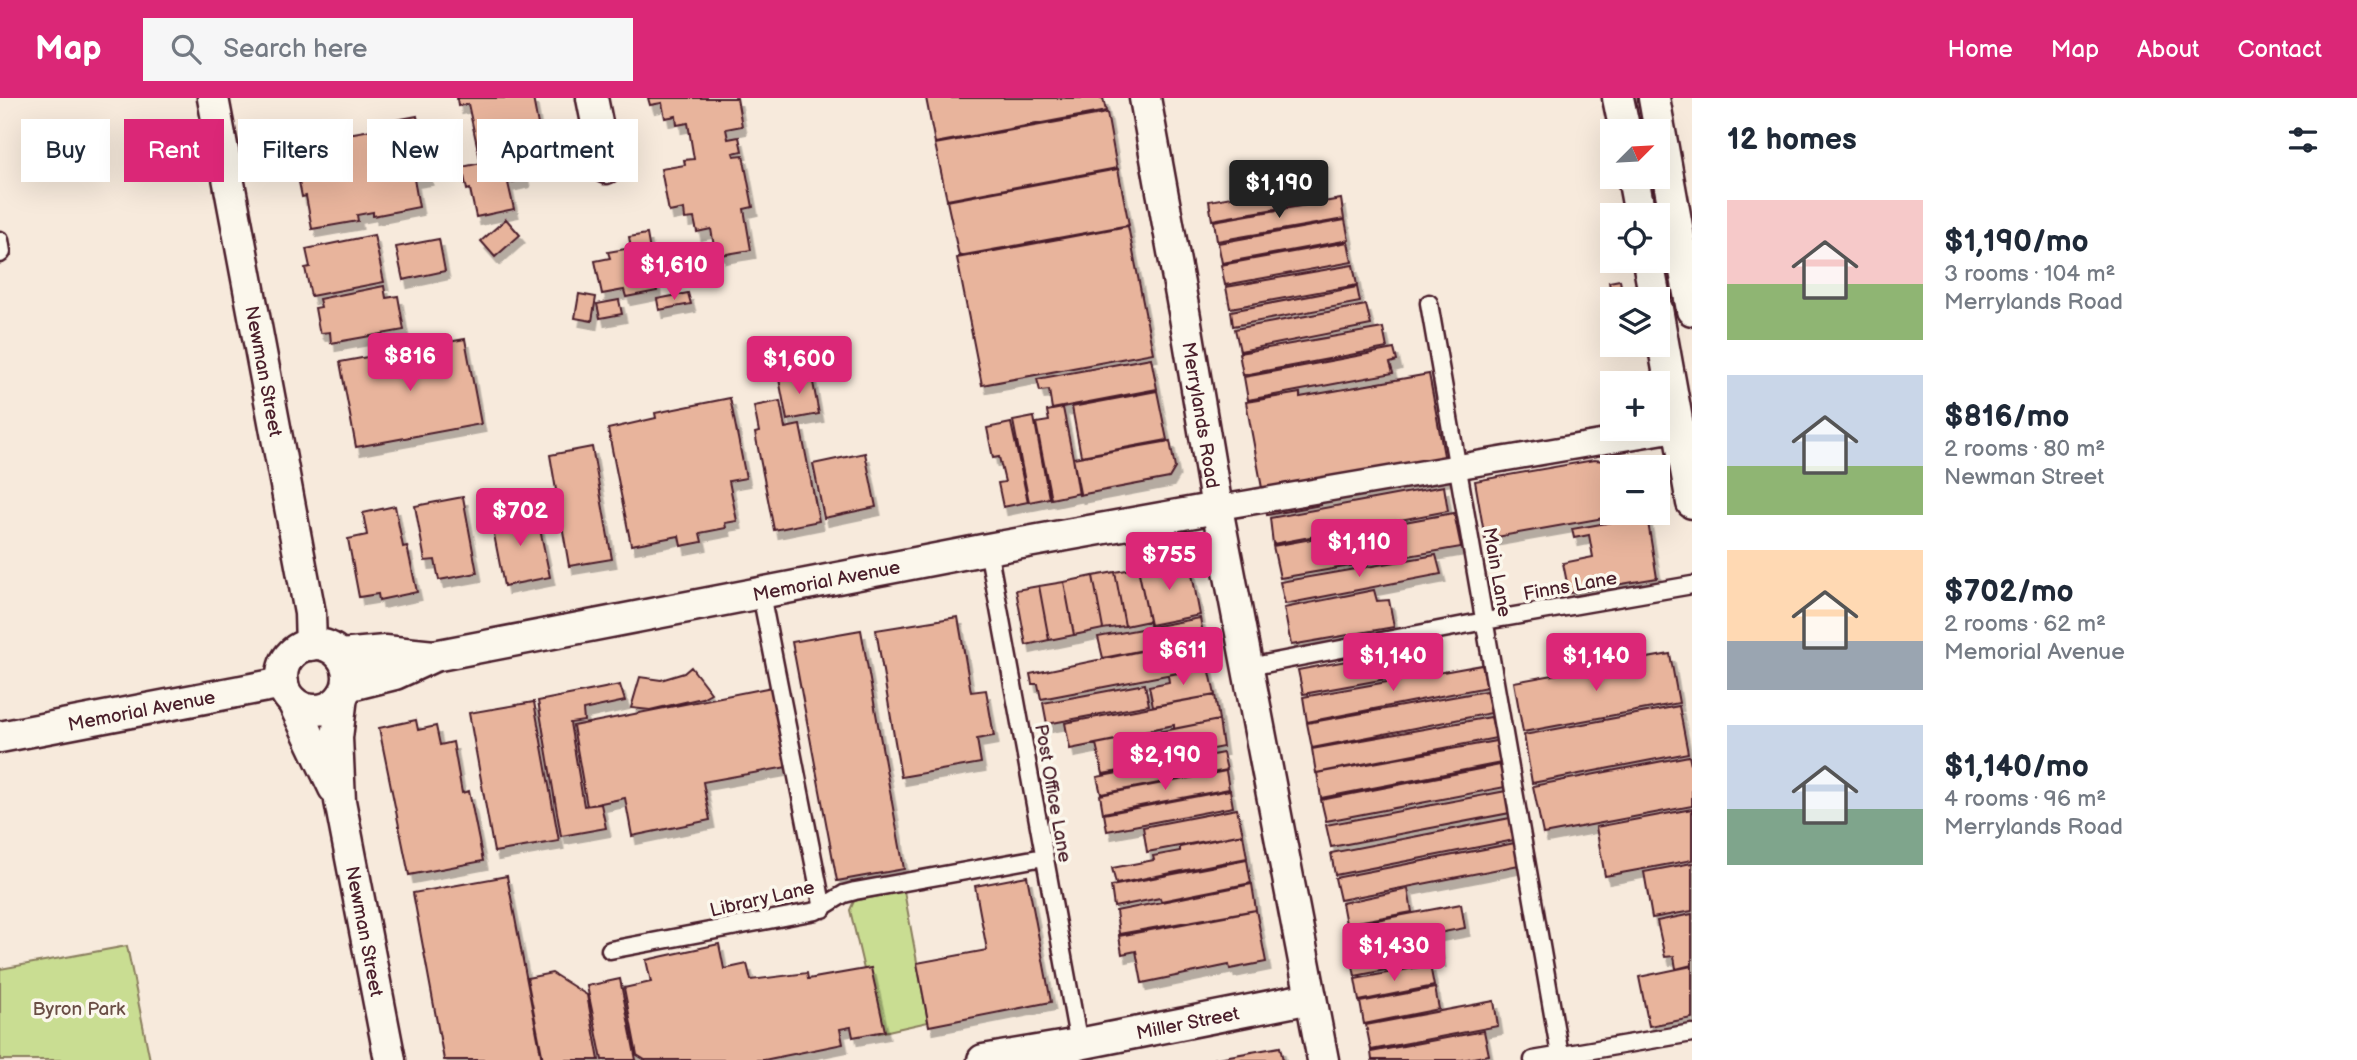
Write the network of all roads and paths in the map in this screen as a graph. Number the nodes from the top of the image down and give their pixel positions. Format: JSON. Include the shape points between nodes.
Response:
{"nodes":[{"id":1,"x":212,"y":98,"type":"edge"},
{"id":2,"x":592,"y":98,"type":"edge"},
{"id":3,"x":1145,"y":98,"type":"edge"},
{"id":4,"x":1618,"y":98,"type":"edge"},
{"id":5,"x":1654,"y":98,"type":"edge"},
{"id":6,"x":596,"y":119,"type":"edge"},
{"id":7,"x":1622,"y":119,"type":"edge"},
{"id":8,"x":0,"y":240,"type":"edge"},
{"id":9,"x":0,"y":254,"type":"edge"},
{"id":10,"x":1429,"y":303,"type":"dead end"},
{"id":11,"x":1692,"y":310,"type":"edge"},
{"id":12,"x":1666,"y":357,"type":"edge"},
{"id":13,"x":1679,"y":429,"type":"junction"},
{"id":14,"x":1458,"y":467,"type":"junction"},
{"id":15,"x":1692,"y":503,"type":"edge"},
{"id":16,"x":1217,"y":508,"type":"junction"},
{"id":17,"x":988,"y":549,"type":"junction"},
{"id":18,"x":1692,"y":585,"type":"edge"},
{"id":19,"x":761,"y":594,"type":"junction"},
{"id":20,"x":1485,"y":621,"type":"junction"},
{"id":21,"x":311,"y":645,"type":"junction"},
{"id":22,"x":340,"y":655,"type":"junction"},
{"id":23,"x":434,"y":656,"type":"junction"},
{"id":24,"x":1249,"y":667,"type":"junction"},
{"id":25,"x":344,"y":691,"type":"junction"},
{"id":26,"x":288,"y":692,"type":"junction"},
{"id":27,"x":0,"y":737,"type":"edge"},
{"id":28,"x":340,"y":801,"type":"junction"},
{"id":29,"x":1044,"y":857,"type":"junction"},
{"id":30,"x":823,"y":909,"type":"junction"},
{"id":31,"x":610,"y":950,"type":"dead end"},
{"id":32,"x":1311,"y":999,"type":"junction"},
{"id":33,"x":1692,"y":1033,"type":"edge"},
{"id":34,"x":1079,"y":1044,"type":"junction"},
{"id":35,"x":1560,"y":1055,"type":"junction"},
{"id":36,"x":389,"y":1060,"type":"edge"},
{"id":37,"x":983,"y":1060,"type":"edge"},
{"id":38,"x":1323,"y":1060,"type":"edge"},
{"id":39,"x":1533,"y":1060,"type":"edge"}],
"edges":[{"from":1,"to":21,"type":"street","name":"Newman Street","via":[[310,612]]},
{"from":2,"to":6,"type":"street"},
{"from":3,"to":16,"type":"street","name":"Merrylands Road"},
{"from":4,"to":7,"type":"street"},
{"from":5,"to":11,"type":"street"},
{"from":8,"to":9,"type":"lane"},
{"from":10,"to":14,"type":"lane","name":"Main Lane"},
{"from":12,"to":13,"type":"street"},
{"from":13,"to":14,"type":"street"},
{"from":13,"to":15,"type":"street"},
{"from":14,"to":16,"type":"street"},
{"from":14,"to":20,"type":"lane","name":"Main Lane"},
{"from":16,"to":17,"type":"street","name":"Memorial Avenue"},
{"from":16,"to":24,"type":"street","name":"Merrylands Road"},
{"from":17,"to":19,"type":"street","name":"Memorial Avenue"},
{"from":17,"to":29,"type":"lane","name":"Post Office Lane"},
{"from":18,"to":20,"type":"lane","name":"Finns Lane"},
{"from":19,"to":23,"type":"street","name":"Memorial Avenue"},
{"from":19,"to":30,"type":"lane"},
{"from":20,"to":24,"type":"lane","name":"Finns Lane"},
{"from":20,"to":35,"type":"lane","name":"Main Lane"},
{"from":21,"to":22,"type":"street"},
{"from":21,"to":26,"type":"street","via":[[292,654],[282,673]]},
{"from":22,"to":23,"type":"street","name":"Memorial Avenue","via":[[385,651]]},
{"from":22,"to":25,"type":"street","via":[[348,675]]},
{"from":23,"to":25,"type":"street","name":"Memorial Avenue"},
{"from":24,"to":32,"type":"street","name":"Merrylands Road"},
{"from":25,"to":26,"type":"street","via":[[323,709],[303,708]]},
{"from":25,"to":28,"type":"street","name":"Newman Street","via":[[337,738]]},
{"from":26,"to":27,"type":"street","name":"Memorial Avenue"},
{"from":26,"to":28,"type":"street","name":"Newman Street"},
{"from":28,"to":36,"type":"street","name":"Newman Street"},
{"from":29,"to":30,"type":"lane","name":"Library Lane","via":[[844,894]]},
{"from":29,"to":34,"type":"lane","name":"Post Office Lane"},
{"from":30,"to":31,"type":"lane","name":"Library Lane"},
{"from":32,"to":34,"type":"street","name":"Miller Street"},
{"from":32,"to":38,"type":"street","name":"Merrylands Road"},
{"from":33,"to":35,"type":"lane"},
{"from":34,"to":37,"type":"street","name":"Miller Street"},
{"from":35,"to":39,"type":"lane"}]}
